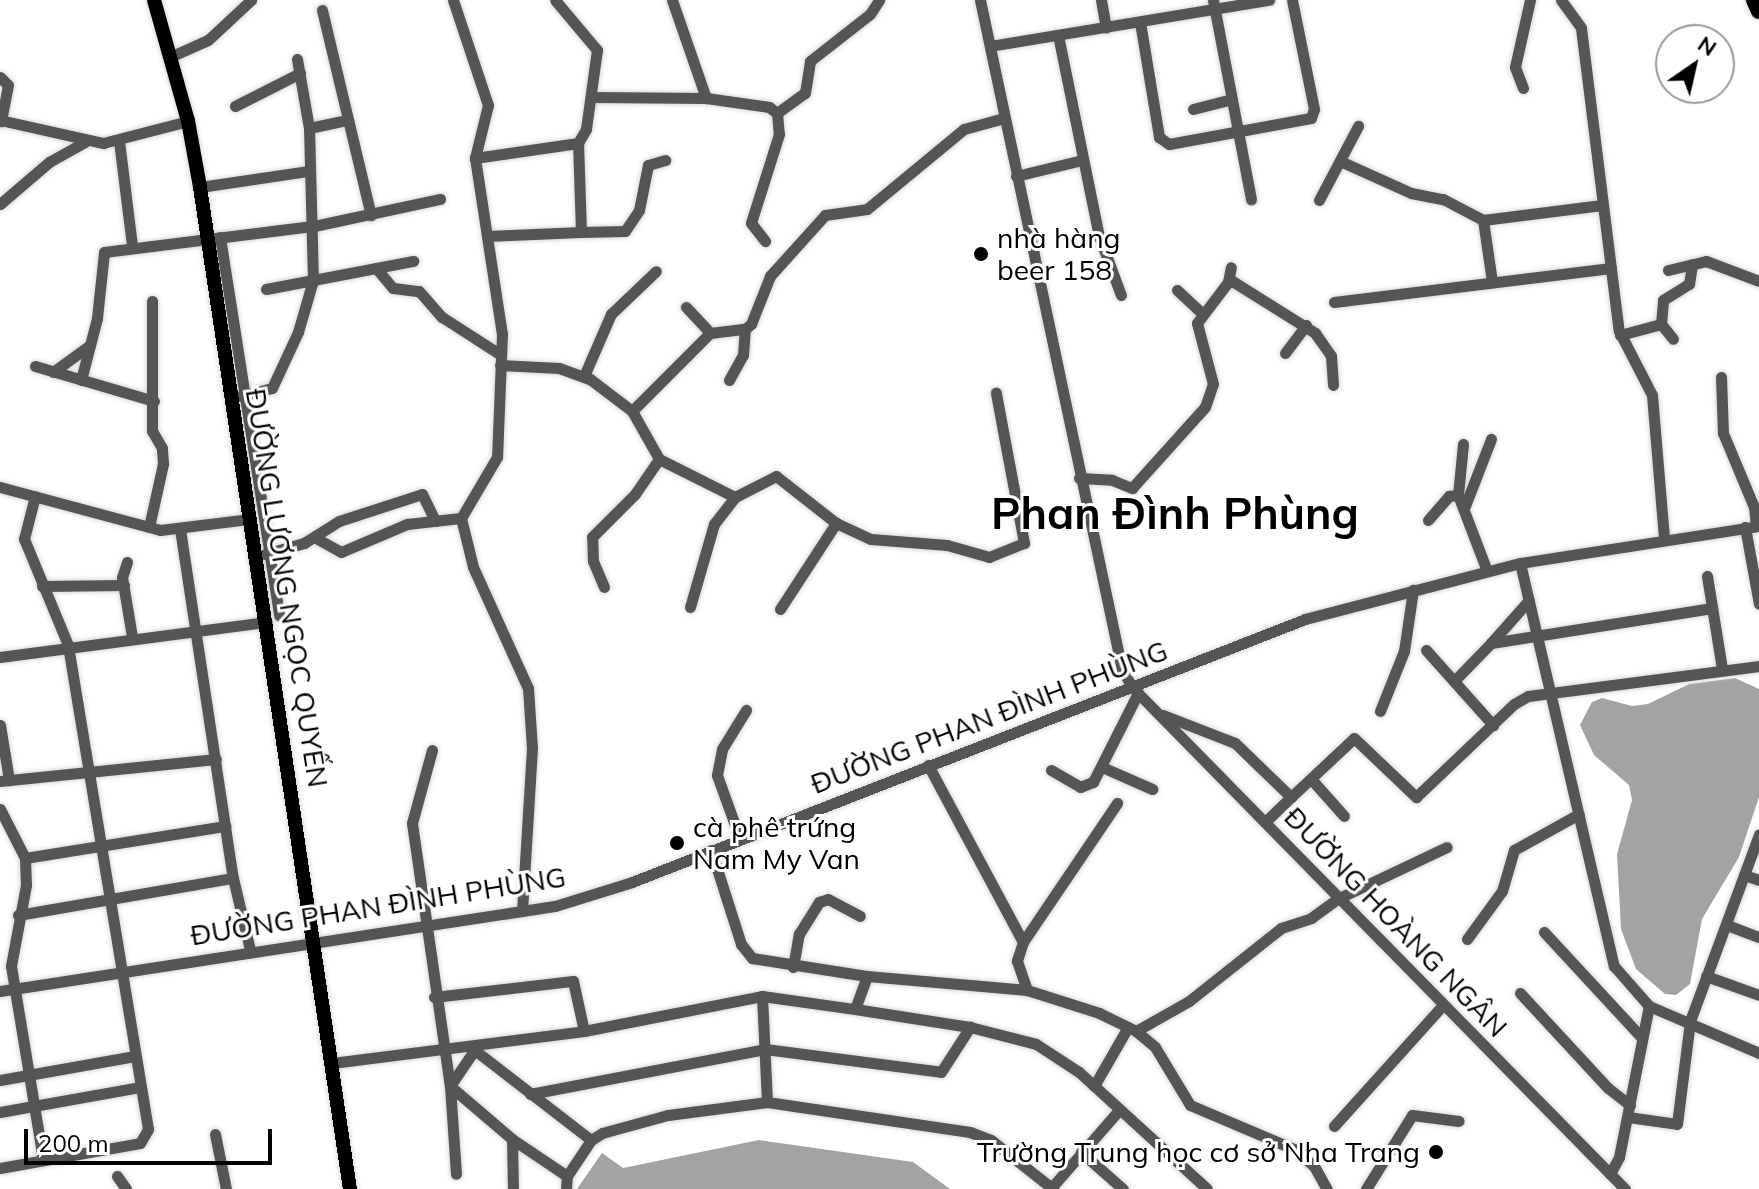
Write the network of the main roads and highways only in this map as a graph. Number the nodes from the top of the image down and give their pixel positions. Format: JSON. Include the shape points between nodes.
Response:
{"nodes":[{"id":1,"x":154,"y":0,"type":"edge"},
{"id":2,"x":1754,"y":0,"type":"edge"},
{"id":3,"x":1759,"y":11,"type":"edge"},
{"id":4,"x":350,"y":1189,"type":"edge"}],
"edges":[{"from":1,"to":4,"type":"main road","name":"ĐƯỜNG LƯƠNG NGỌC QUYẾN","via":[[214,238],[230,398],[273,619]]},
{"from":2,"to":3,"type":"highway"}]}
